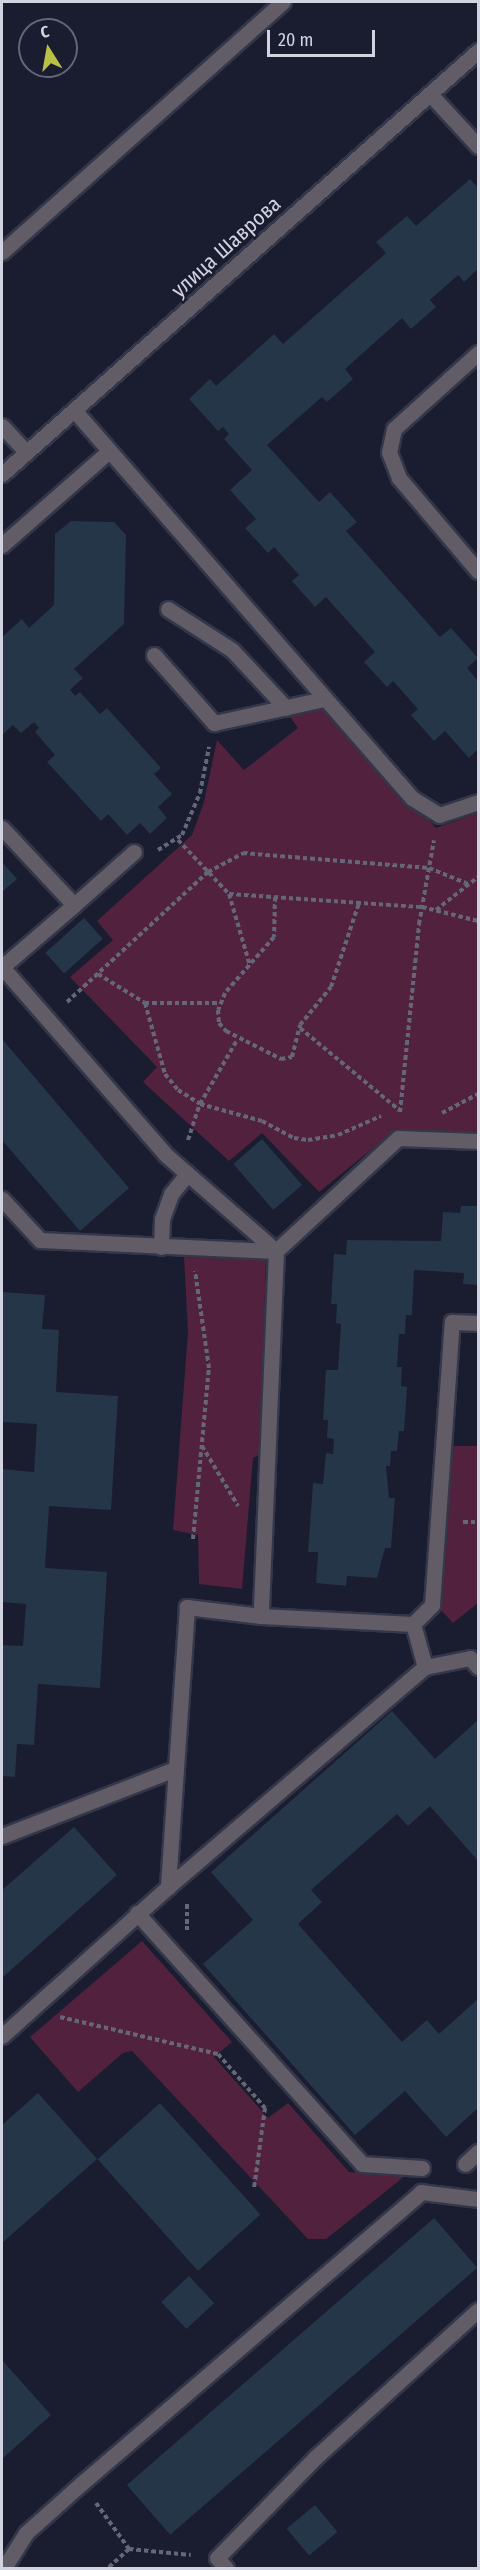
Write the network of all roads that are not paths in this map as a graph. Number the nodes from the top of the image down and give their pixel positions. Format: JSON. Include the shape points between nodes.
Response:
{"nodes":[{"id":1,"x":283,"y":2,"type":"edge"},
{"id":2,"x":478,"y":51,"type":"edge"},
{"id":3,"x":430,"y":94,"type":"junction"},
{"id":4,"x":478,"y":146,"type":"edge"},
{"id":5,"x":2,"y":252,"type":"edge"},
{"id":6,"x":478,"y":353,"type":"edge"},
{"id":7,"x":74,"y":410,"type":"junction"},
{"id":8,"x":2,"y":426,"type":"edge"},
{"id":9,"x":109,"y":451,"type":"junction"},
{"id":10,"x":26,"y":452,"type":"junction"},
{"id":11,"x":2,"y":474,"type":"edge"},
{"id":12,"x":2,"y":545,"type":"edge"},
{"id":13,"x":478,"y":571,"type":"edge"},
{"id":14,"x":168,"y":609,"type":"dead end"},
{"id":15,"x":154,"y":655,"type":"dead end"},
{"id":16,"x":324,"y":699,"type":"junction"},
{"id":17,"x":286,"y":708,"type":"junction"},
{"id":18,"x":478,"y":802,"type":"edge"},
{"id":19,"x":2,"y":828,"type":"edge"},
{"id":20,"x":134,"y":852,"type":"road end"},
{"id":21,"x":74,"y":905,"type":"junction"},
{"id":22,"x":2,"y":967,"type":"edge"},
{"id":23,"x":478,"y":1142,"type":"edge"},
{"id":24,"x":187,"y":1174,"type":"junction"},
{"id":25,"x":2,"y":1199,"type":"edge"},
{"id":26,"x":160,"y":1247,"type":"junction"},
{"id":27,"x":276,"y":1251,"type":"junction"},
{"id":28,"x":478,"y":1323,"type":"edge"},
{"id":29,"x":261,"y":1616,"type":"junction"},
{"id":30,"x":413,"y":1624,"type":"junction"},
{"id":31,"x":425,"y":1667,"type":"junction"},
{"id":32,"x":478,"y":1667,"type":"edge"},
{"id":33,"x":175,"y":1768,"type":"junction"},
{"id":34,"x":2,"y":1836,"type":"edge"},
{"id":35,"x":168,"y":1887,"type":"junction"},
{"id":36,"x":137,"y":1913,"type":"junction"},
{"id":37,"x":2,"y":2036,"type":"edge"},
{"id":38,"x":478,"y":2152,"type":"edge"},
{"id":39,"x":465,"y":2164,"type":"dead end"},
{"id":40,"x":422,"y":2168,"type":"dead end"},
{"id":41,"x":478,"y":2199,"type":"edge"},
{"id":42,"x":478,"y":2310,"type":"edge"},
{"id":43,"x":222,"y":2563,"type":"edge"},
{"id":44,"x":4,"y":2568,"type":"edge"}],
"edges":[{"from":1,"to":5,"type":"street"},
{"from":2,"to":3,"type":"street","name":"улица Шаврова"},
{"from":3,"to":4,"type":"street"},
{"from":3,"to":7,"type":"street","name":"улица Шаврова"},
{"from":6,"to":13,"type":"street","via":[[394,429],[389,452],[399,478]]},
{"from":7,"to":9,"type":"street"},
{"from":7,"to":10,"type":"street","name":"улица Шаврова"},
{"from":8,"to":10,"type":"street"},
{"from":9,"to":12,"type":"street"},
{"from":9,"to":16,"type":"street"},
{"from":10,"to":11,"type":"street","name":"улица Шаврова"},
{"from":14,"to":17,"type":"street","via":[[232,650]]},
{"from":15,"to":17,"type":"street","via":[[214,723]]},
{"from":16,"to":17,"type":"street"},
{"from":16,"to":18,"type":"street","via":[[412,798],[439,815]]},
{"from":19,"to":21,"type":"street"},
{"from":20,"to":21,"type":"street"},
{"from":21,"to":22,"type":"street"},
{"from":22,"to":24,"type":"street"},
{"from":23,"to":27,"type":"street","via":[[398,1138]]},
{"from":24,"to":26,"type":"street","via":[[171,1194],[162,1219]]},
{"from":24,"to":27,"type":"street"},
{"from":25,"to":26,"type":"street","via":[[39,1240]]},
{"from":26,"to":27,"type":"street"},
{"from":27,"to":29,"type":"street"},
{"from":28,"to":30,"type":"street","via":[[452,1322],[432,1605]]},
{"from":29,"to":30,"type":"street"},
{"from":29,"to":33,"type":"street","via":[[187,1607]]},
{"from":30,"to":31,"type":"street"},
{"from":31,"to":32,"type":"street","via":[[470,1658]]},
{"from":31,"to":35,"type":"street"},
{"from":33,"to":34,"type":"street"},
{"from":33,"to":35,"type":"street"},
{"from":35,"to":36,"type":"street"},
{"from":36,"to":37,"type":"street"},
{"from":36,"to":40,"type":"street","via":[[362,2164]]},
{"from":38,"to":39,"type":"street"},
{"from":41,"to":44,"type":"street","via":[[421,2192],[81,2483],[26,2533]]},
{"from":42,"to":43,"type":"street","via":[[316,2456]]}]}
